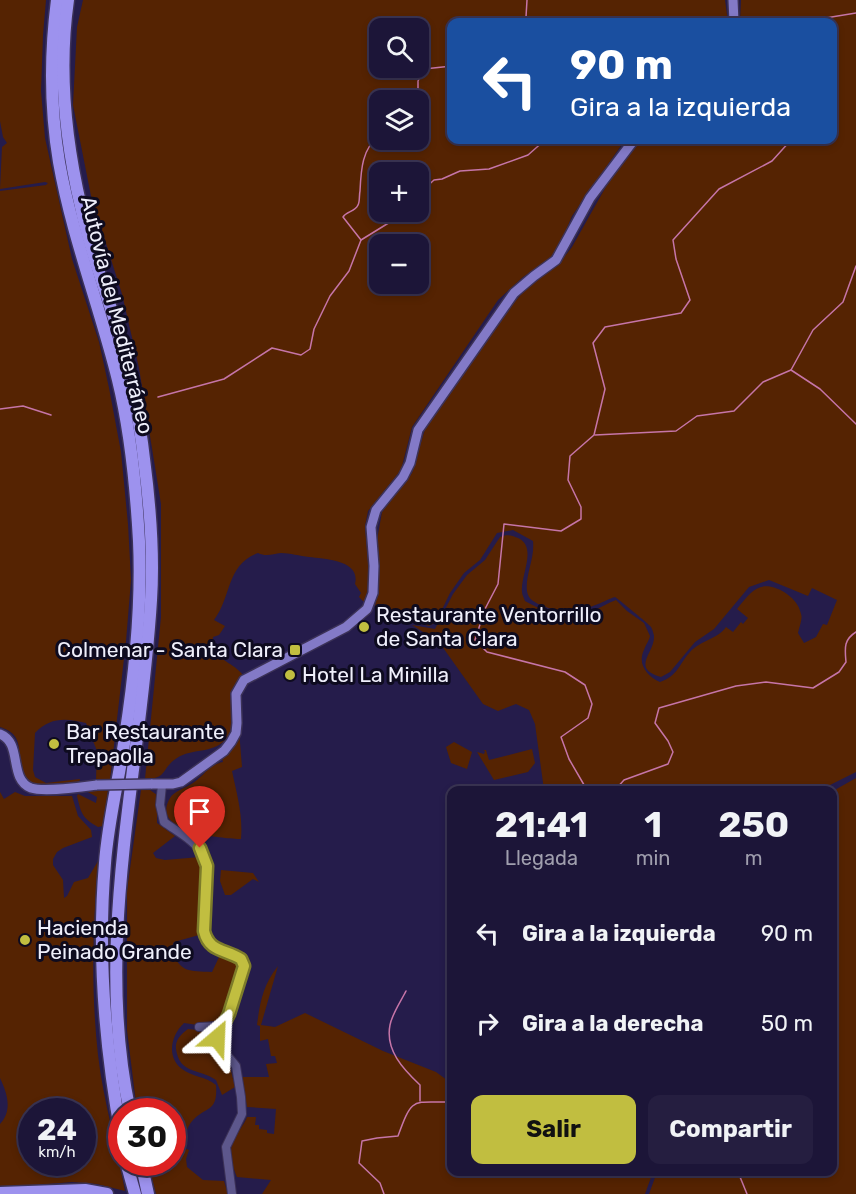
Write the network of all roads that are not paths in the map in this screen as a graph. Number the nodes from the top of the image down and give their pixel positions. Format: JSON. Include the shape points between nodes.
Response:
{"nodes":[{"id":1,"x":57,"y":0,"type":"edge"},
{"id":2,"x":68,"y":0,"type":"edge"},
{"id":3,"x":733,"y":0,"type":"edge"},
{"id":4,"x":734,"y":18,"type":"edge"},
{"id":5,"x":631,"y":144,"type":"edge"},
{"id":6,"x":0,"y":734,"type":"edge"},
{"id":7,"x":162,"y":785,"type":"junction"},
{"id":8,"x":222,"y":1026,"type":"junction"},
{"id":9,"x":199,"y":1027,"type":"dead end"},
{"id":10,"x":115,"y":1098,"type":"edge"},
{"id":11,"x":128,"y":1098,"type":"edge"},
{"id":12,"x":130,"y":1176,"type":"edge"},
{"id":13,"x":144,"y":1176,"type":"edge"},
{"id":14,"x":0,"y":1193,"type":"edge"},
{"id":15,"x":107,"y":1194,"type":"edge"},
{"id":16,"x":135,"y":1194,"type":"edge"},
{"id":17,"x":148,"y":1194,"type":"edge"},
{"id":18,"x":232,"y":1194,"type":"edge"}],
"edges":[{"from":1,"to":10,"type":"highway","name":"Autovía del Mediterráneo","via":[[51,75],[53,117],[71,213],[119,384],[133,464],[139,543],[134,674],[105,862],[103,987]]},
{"from":2,"to":11,"type":"highway","name":"Autovía del Mediterráneo","via":[[63,74],[70,154],[81,210],[138,415],[151,539],[151,598],[121,863],[115,978]]},
{"from":3,"to":4,"type":"main road"},
{"from":5,"to":7,"type":"main road","via":[[590,198],[556,261],[514,294],[418,430],[410,463],[376,510],[371,527],[374,566],[367,609],[346,627],[244,680],[236,694],[236,733],[224,751],[181,782]]},
{"from":6,"to":7,"type":"main road","bridge":true,"via":[[11,745],[19,778],[31,788]]},
{"from":7,"to":8,"type":"street","via":[[160,805],[164,822],[200,848],[205,857],[206,941],[241,959],[244,966]]},
{"from":8,"to":9,"type":"street"},
{"from":8,"to":18,"type":"street","via":[[217,1038],[236,1066],[241,1097],[242,1114],[226,1147]]},
{"from":12,"to":16,"type":"highway"},
{"from":13,"to":17,"type":"highway"},
{"from":14,"to":15,"type":"highway","via":[[85,1190]]}]}
